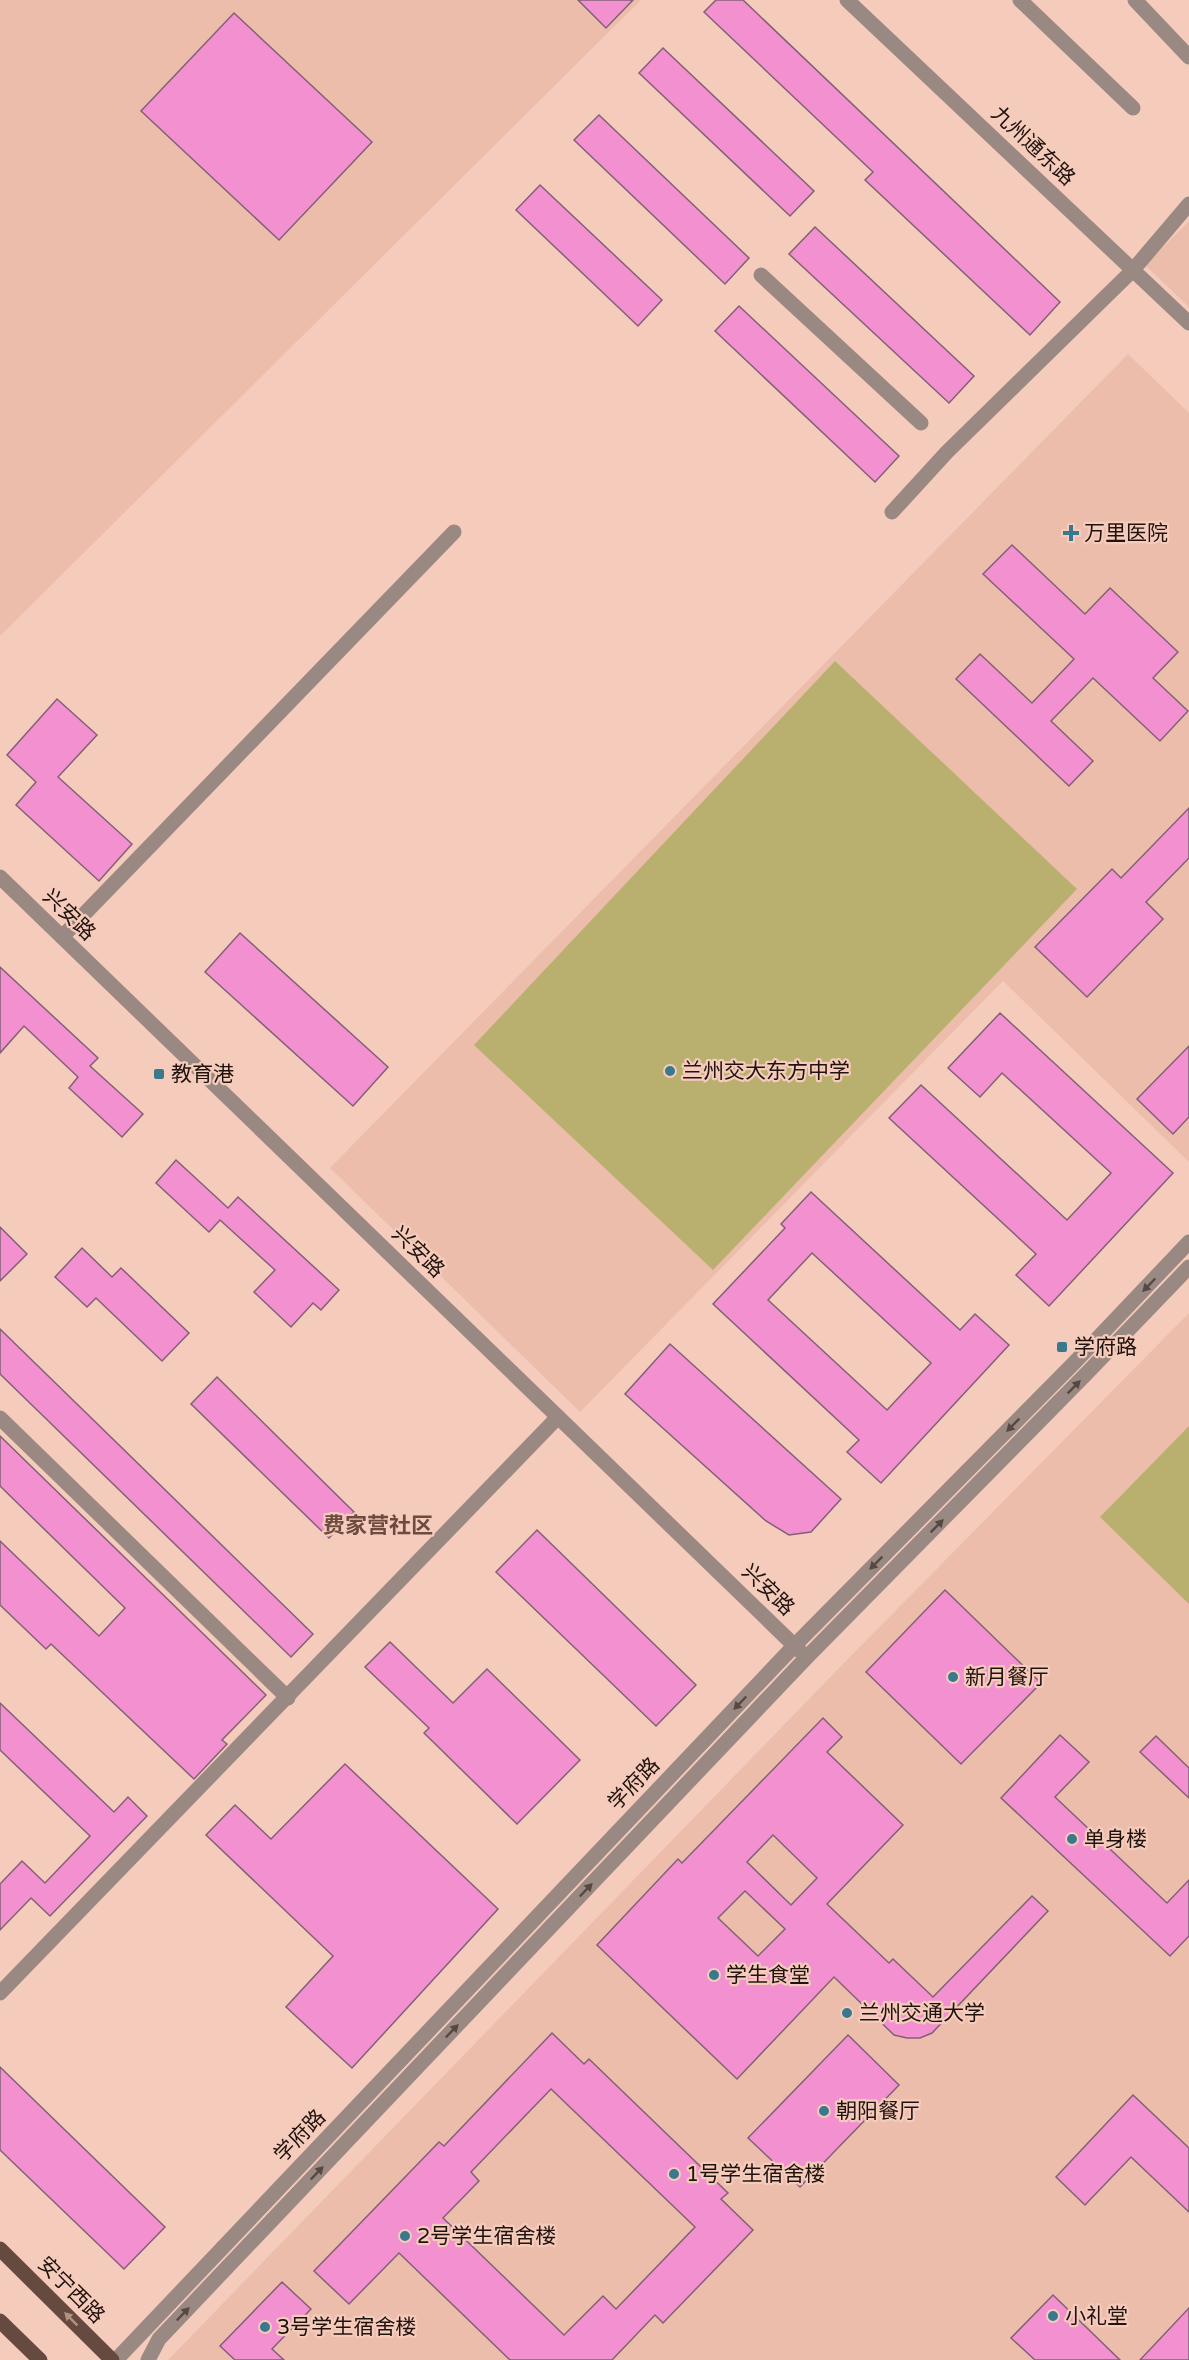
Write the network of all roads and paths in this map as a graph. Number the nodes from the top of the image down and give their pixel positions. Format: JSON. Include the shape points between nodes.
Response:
{"nodes":[{"id":1,"x":847,"y":0,"type":"edge"},
{"id":2,"x":1020,"y":0,"type":"edge"},
{"id":3,"x":1135,"y":0,"type":"edge"},
{"id":4,"x":1189,"y":57,"type":"edge"},
{"id":5,"x":1133,"y":108,"type":"dead end"},
{"id":6,"x":1189,"y":204,"type":"edge"},
{"id":7,"x":1133,"y":270,"type":"junction"},
{"id":8,"x":761,"y":275,"type":"dead end"},
{"id":9,"x":1189,"y":323,"type":"edge"},
{"id":10,"x":921,"y":423,"type":"dead end"},
{"id":11,"x":892,"y":512,"type":"dead end"},
{"id":12,"x":454,"y":532,"type":"dead end"},
{"id":13,"x":0,"y":878,"type":"edge"},
{"id":14,"x":62,"y":937,"type":"junction"},
{"id":15,"x":1189,"y":1242,"type":"edge"},
{"id":16,"x":1189,"y":1267,"type":"edge"},
{"id":17,"x":558,"y":1417,"type":"junction"},
{"id":18,"x":0,"y":1418,"type":"edge"},
{"id":19,"x":795,"y":1646,"type":"junction"},
{"id":20,"x":807,"y":1657,"type":"junction"},
{"id":21,"x":288,"y":1698,"type":"junction"},
{"id":22,"x":0,"y":1994,"type":"edge"},
{"id":23,"x":0,"y":2249,"type":"edge"},
{"id":24,"x":0,"y":2321,"type":"edge"},
{"id":25,"x":40,"y":2360,"type":"edge"},
{"id":26,"x":114,"y":2360,"type":"edge"},
{"id":27,"x":148,"y":2360,"type":"edge"}],
"edges":[{"from":1,"to":7,"type":"street","name":"九州通东路"},
{"from":2,"to":5,"type":"street"},
{"from":3,"to":4,"type":"street"},
{"from":6,"to":7,"type":"street"},
{"from":7,"to":9,"type":"street","name":"九州通东路"},
{"from":7,"to":11,"type":"street","via":[[946,452]]},
{"from":8,"to":10,"type":"street"},
{"from":12,"to":14,"type":"street"},
{"from":13,"to":14,"type":"street","name":"兴安路"},
{"from":14,"to":17,"type":"street","name":"兴安路"},
{"from":15,"to":19,"type":"street","name":"学府路","one_way":true},
{"from":20,"to":16,"type":"street","name":"学府路","one_way":true},
{"from":17,"to":19,"type":"street","name":"兴安路"},
{"from":17,"to":21,"type":"street"},
{"from":18,"to":21,"type":"street"},
{"from":19,"to":20,"type":"street","name":"兴安路"},
{"from":19,"to":26,"type":"street","name":"学府路","one_way":true},
{"from":27,"to":20,"type":"street","name":"学府路","one_way":true,"via":[[159,2339]]},
{"from":21,"to":22,"type":"street"},
{"from":26,"to":23,"type":"main road","name":"安宁西路","one_way":true},
{"from":24,"to":25,"type":"main road"}]}
